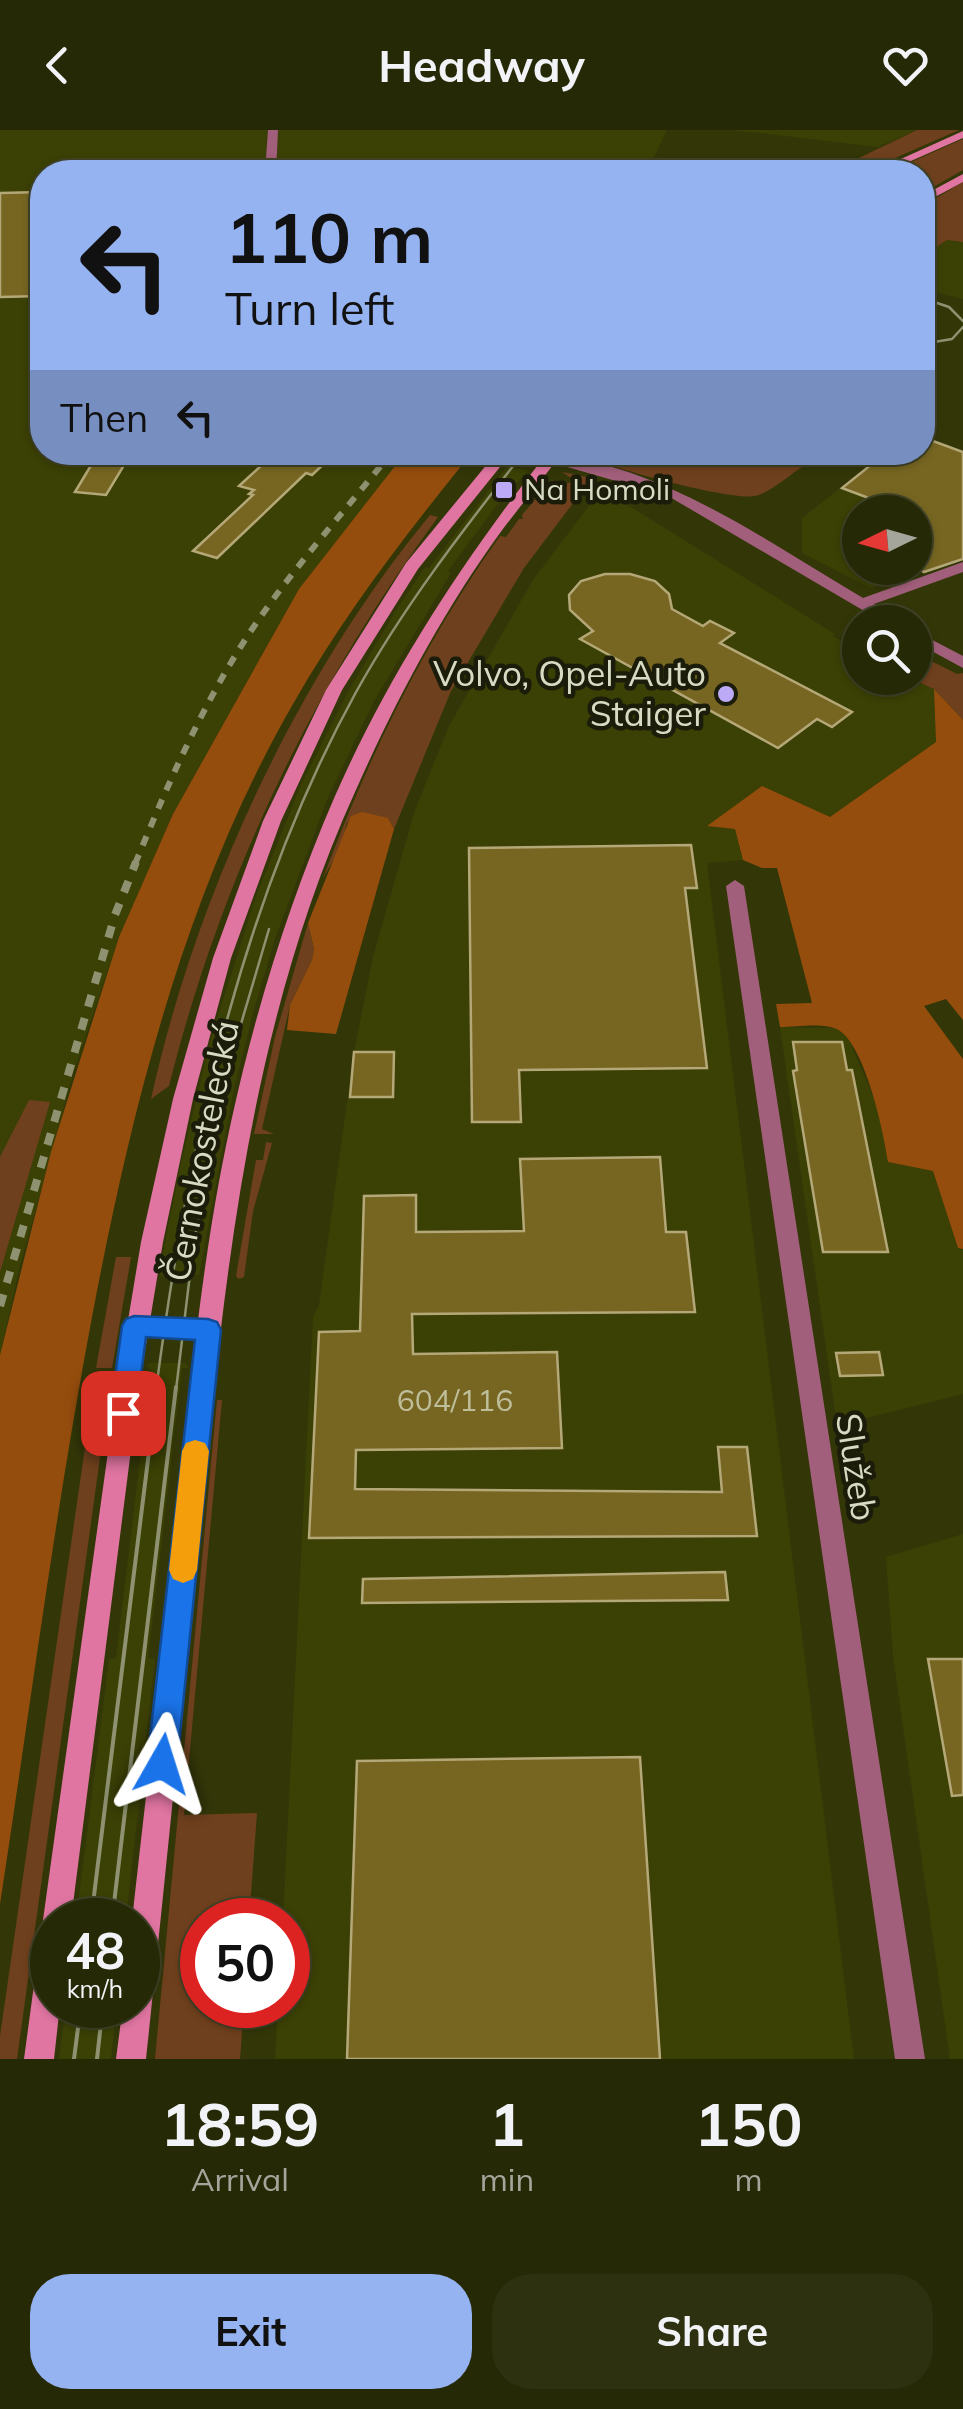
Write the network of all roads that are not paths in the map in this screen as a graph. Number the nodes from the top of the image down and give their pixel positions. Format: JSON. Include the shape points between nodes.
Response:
{"nodes":[{"id":1,"x":273,"y":130,"type":"edge"},
{"id":2,"x":963,"y":134,"type":"edge"},
{"id":3,"x":272,"y":160,"type":"edge"},
{"id":4,"x":905,"y":160,"type":"edge"},
{"id":5,"x":963,"y":178,"type":"edge"},
{"id":6,"x":935,"y":194,"type":"edge"},
{"id":7,"x":494,"y":465,"type":"edge"},
{"id":8,"x":547,"y":465,"type":"edge"},
{"id":9,"x":586,"y":465,"type":"edge"},
{"id":10,"x":963,"y":568,"type":"edge"},
{"id":11,"x":862,"y":604,"type":"joint"},
{"id":12,"x":932,"y":646,"type":"edge"},
{"id":13,"x":963,"y":663,"type":"edge"},
{"id":14,"x":735,"y":886,"type":"dead end"},
{"id":15,"x":134,"y":1326,"type":"junction"},
{"id":16,"x":208,"y":1330,"type":"junction"},
{"id":17,"x":60,"y":1898,"type":"edge"},
{"id":18,"x":148,"y":1898,"type":"edge"},
{"id":19,"x":43,"y":2028,"type":"edge"},
{"id":20,"x":134,"y":2028,"type":"edge"},
{"id":21,"x":39,"y":2059,"type":"edge"},
{"id":22,"x":131,"y":2059,"type":"edge"},
{"id":23,"x":910,"y":2059,"type":"edge"}],
"edges":[{"from":1,"to":3,"type":"street"},
{"from":2,"to":4,"type":"main road"},
{"from":5,"to":6,"type":"main road"},
{"from":7,"to":15,"type":"main road","name":"Černokostelecká","via":[[419,558],[354,658],[262,845],[184,1084]]},
{"from":8,"to":16,"type":"main road","name":"Černokostelecká","via":[[484,542],[423,635],[323,840],[249,1084]]},
{"from":9,"to":11,"type":"street","via":[[673,493]]},
{"from":10,"to":11,"type":"street"},
{"from":12,"to":13,"type":"street"},
{"from":14,"to":23,"type":"street","name":"Služeb"},
{"from":15,"to":16,"type":"street"},
{"from":15,"to":17,"type":"main road","name":"Černokostelecká"},
{"from":16,"to":18,"type":"main road","name":"Černokostelecká"},
{"from":19,"to":21,"type":"main road"},
{"from":20,"to":22,"type":"main road"}]}
